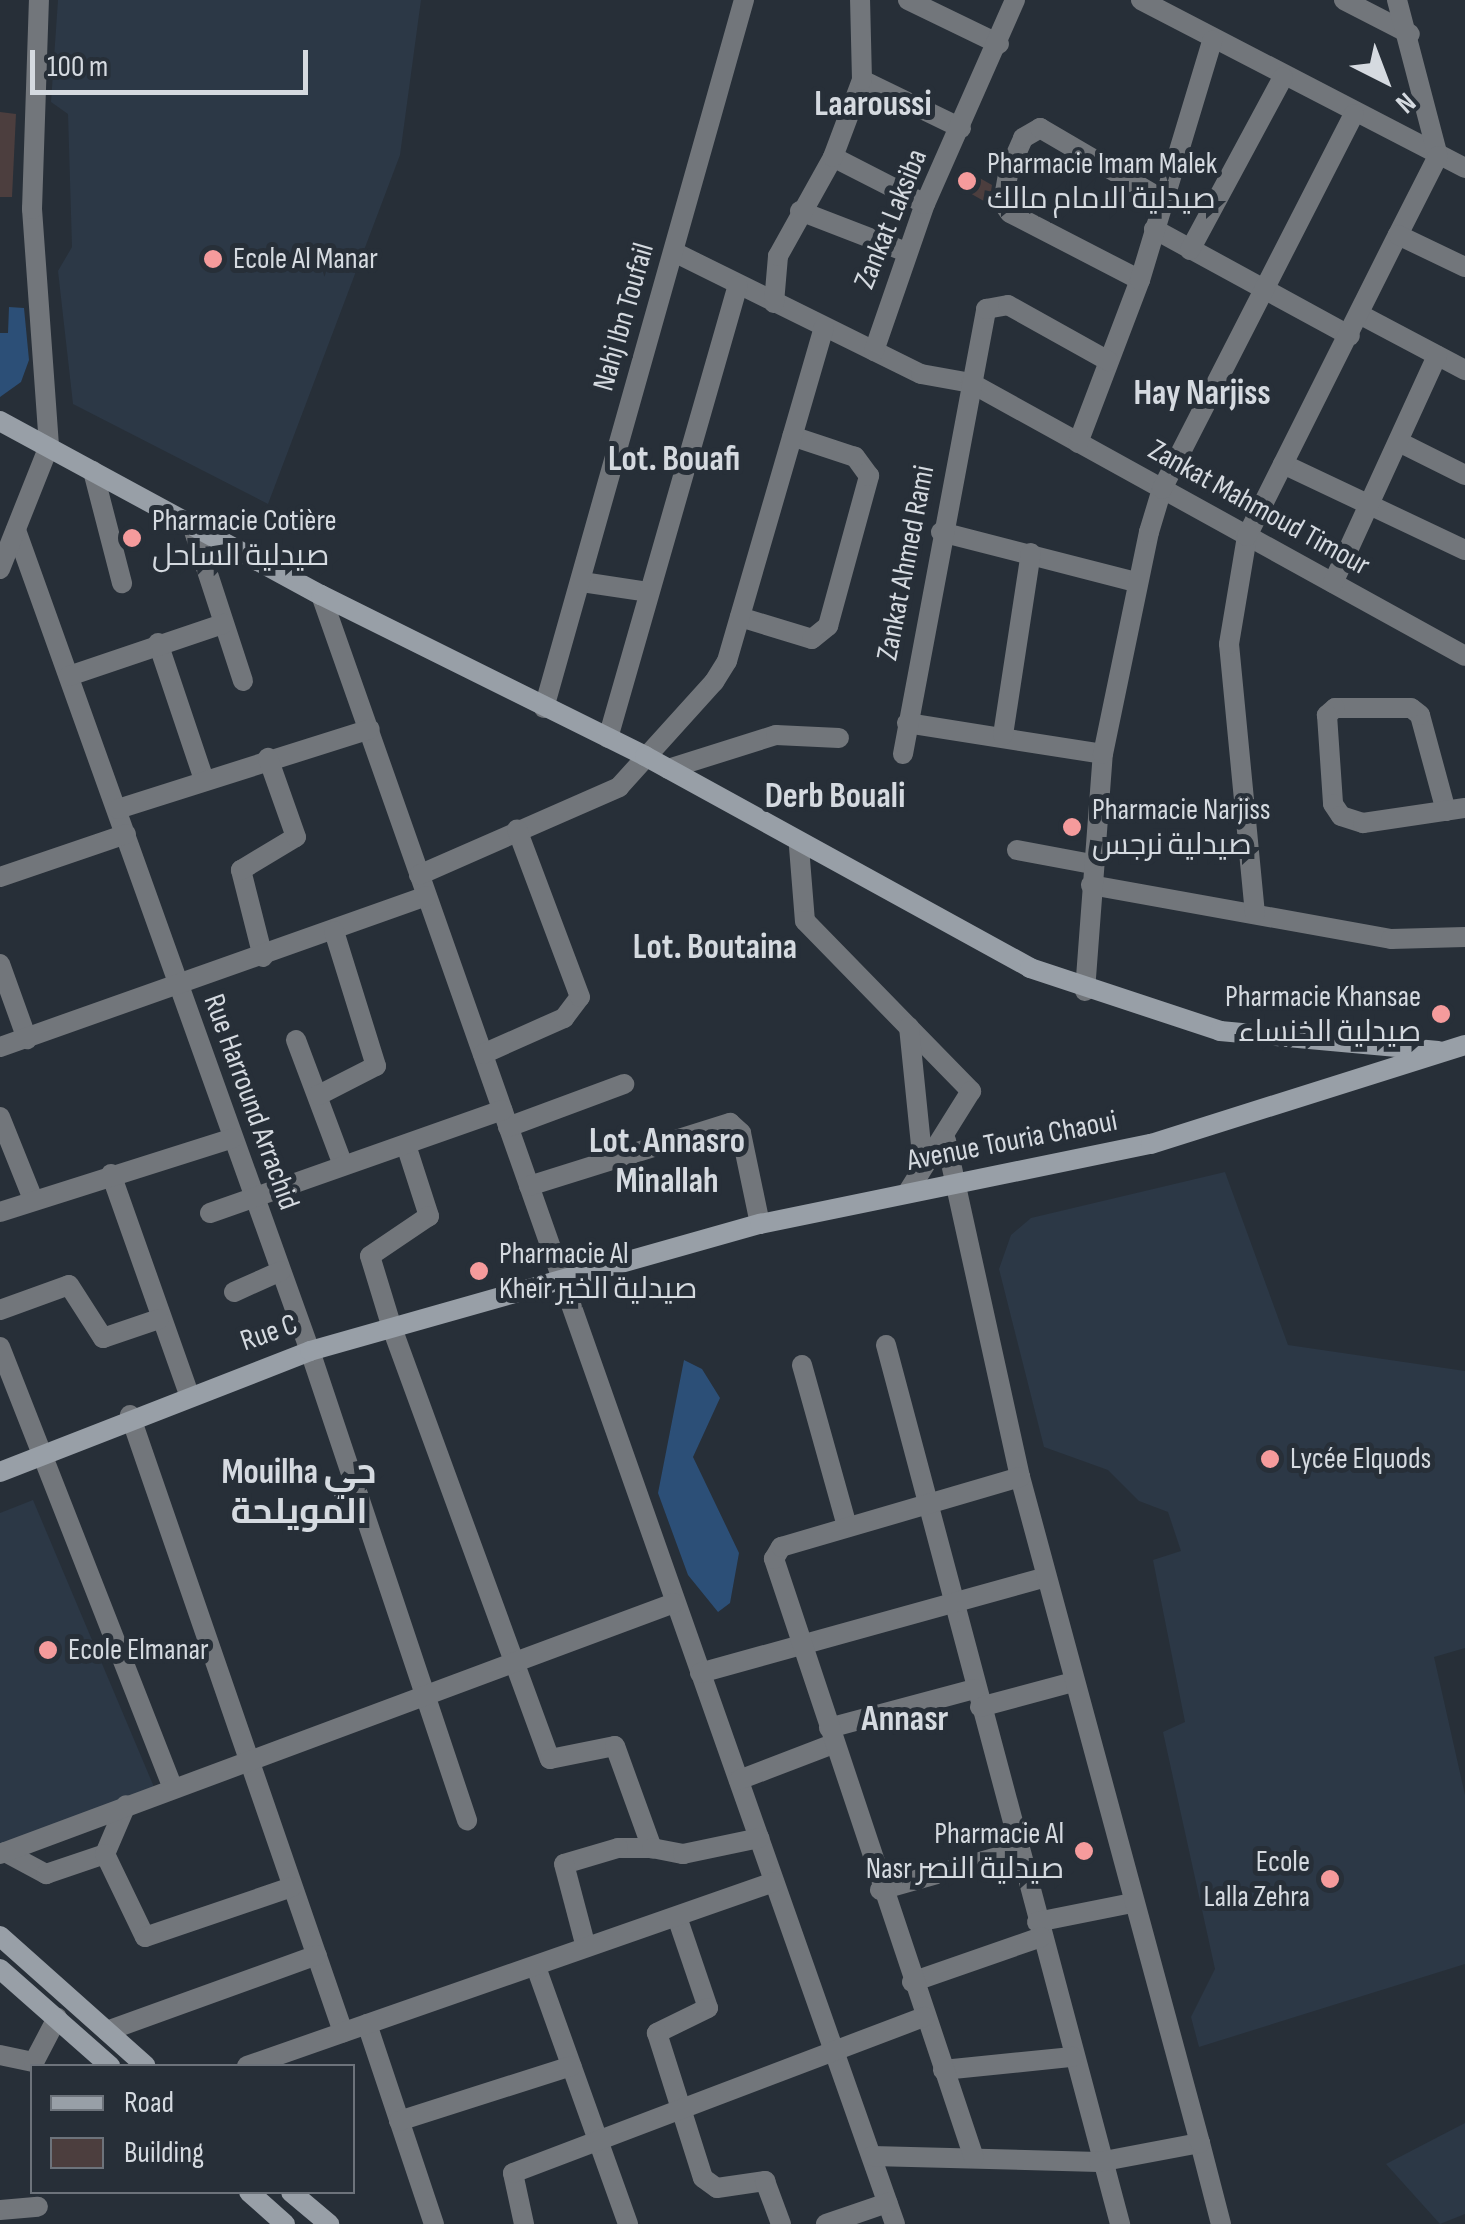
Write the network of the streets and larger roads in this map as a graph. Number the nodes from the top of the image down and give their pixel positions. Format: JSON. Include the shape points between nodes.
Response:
{"nodes":[{"id":1,"x":39,"y":0,"type":"edge"},
{"id":2,"x":744,"y":0,"type":"edge"},
{"id":3,"x":860,"y":0,"type":"edge"},
{"id":4,"x":908,"y":0,"type":"edge"},
{"id":5,"x":1015,"y":0,"type":"edge"},
{"id":6,"x":1141,"y":0,"type":"edge"},
{"id":7,"x":1344,"y":0,"type":"edge"},
{"id":8,"x":1398,"y":0,"type":"edge"},
{"id":9,"x":1410,"y":34,"type":"junction"},
{"id":10,"x":1212,"y":41,"type":"junction"},
{"id":11,"x":1000,"y":44,"type":"junction"},
{"id":12,"x":1283,"y":78,"type":"junction"},
{"id":13,"x":862,"y":80,"type":"junction"},
{"id":14,"x":1354,"y":114,"type":"junction"},
{"id":15,"x":961,"y":128,"type":"junction"},
{"id":16,"x":1438,"y":156,"type":"junction"},
{"id":17,"x":833,"y":157,"type":"junction"},
{"id":18,"x":1465,"y":168,"type":"edge"},
{"id":19,"x":1163,"y":200,"type":"junction"},
{"id":20,"x":925,"y":204,"type":"junction"},
{"id":21,"x":800,"y":210,"type":"junction"},
{"id":22,"x":1154,"y":229,"type":"junction"},
{"id":23,"x":1398,"y":234,"type":"junction"},
{"id":24,"x":1190,"y":250,"type":"junction"},
{"id":25,"x":674,"y":252,"type":"junction"},
{"id":26,"x":906,"y":252,"type":"junction"},
{"id":27,"x":1465,"y":267,"type":"edge"},
{"id":28,"x":1140,"y":280,"type":"junction"},
{"id":29,"x":738,"y":286,"type":"junction"},
{"id":30,"x":1266,"y":296,"type":"junction"},
{"id":31,"x":774,"y":303,"type":"junction"},
{"id":32,"x":1360,"y":315,"type":"junction"},
{"id":33,"x":824,"y":328,"type":"junction"},
{"id":34,"x":1350,"y":336,"type":"junction"},
{"id":35,"x":874,"y":351,"type":"junction"},
{"id":36,"x":1438,"y":356,"type":"junction"},
{"id":37,"x":1108,"y":361,"type":"junction"},
{"id":38,"x":1465,"y":370,"type":"edge"},
{"id":39,"x":971,"y":384,"type":"junction"},
{"id":40,"x":0,"y":420,"type":"edge"},
{"id":41,"x":792,"y":436,"type":"junction"},
{"id":42,"x":1078,"y":442,"type":"junction"},
{"id":43,"x":1403,"y":444,"type":"junction"},
{"id":44,"x":49,"y":446,"type":"junction"},
{"id":45,"x":1283,"y":464,"type":"junction"},
{"id":46,"x":93,"y":471,"type":"junction"},
{"id":47,"x":1465,"y":476,"type":"edge"},
{"id":48,"x":1162,"y":489,"type":"junction"},
{"id":49,"x":1370,"y":505,"type":"junction"},
{"id":50,"x":192,"y":525,"type":"junction"},
{"id":51,"x":16,"y":530,"type":"junction"},
{"id":52,"x":941,"y":532,"type":"junction"},
{"id":53,"x":1247,"y":536,"type":"junction"},
{"id":54,"x":1465,"y":550,"type":"edge"},
{"id":55,"x":1031,"y":553,"type":"junction"},
{"id":56,"x":3,"y":555,"type":"edge"},
{"id":57,"x":582,"y":582,"type":"junction"},
{"id":58,"x":1136,"y":582,"type":"junction"},
{"id":59,"x":122,"y":583,"type":"dead end"},
{"id":60,"x":1333,"y":583,"type":"junction"},
{"id":61,"x":649,"y":592,"type":"junction"},
{"id":62,"x":321,"y":595,"type":"junction"},
{"id":63,"x":740,"y":617,"type":"junction"},
{"id":64,"x":223,"y":624,"type":"junction"},
{"id":65,"x":158,"y":643,"type":"junction"},
{"id":66,"x":1465,"y":656,"type":"edge"},
{"id":67,"x":68,"y":676,"type":"junction"},
{"id":68,"x":243,"y":681,"type":"dead end"},
{"id":69,"x":544,"y":708,"type":"junction"},
{"id":70,"x":907,"y":723,"type":"junction"},
{"id":71,"x":370,"y":729,"type":"junction"},
{"id":72,"x":1003,"y":735,"type":"junction"},
{"id":73,"x":608,"y":738,"type":"junction"},
{"id":74,"x":839,"y":738,"type":"dead end"},
{"id":75,"x":902,"y":754,"type":"dead end"},
{"id":76,"x":1103,"y":754,"type":"junction"},
{"id":77,"x":646,"y":756,"type":"junction"},
{"id":78,"x":268,"y":758,"type":"junction"},
{"id":79,"x":668,"y":769,"type":"junction"},
{"id":80,"x":204,"y":780,"type":"junction"},
{"id":81,"x":118,"y":809,"type":"junction"},
{"id":82,"x":1455,"y":809,"type":"edge"},
{"id":83,"x":516,"y":829,"type":"junction"},
{"id":84,"x":126,"y":834,"type":"junction"},
{"id":85,"x":799,"y":847,"type":"junction"},
{"id":86,"x":1017,"y":850,"type":"dead end"},
{"id":87,"x":1091,"y":874,"type":"junction"},
{"id":88,"x":419,"y":875,"type":"junction"},
{"id":89,"x":0,"y":877,"type":"edge"},
{"id":90,"x":426,"y":896,"type":"junction"},
{"id":91,"x":1255,"y":914,"type":"junction"},
{"id":92,"x":334,"y":931,"type":"junction"},
{"id":93,"x":1465,"y":937,"type":"edge"},
{"id":94,"x":263,"y":958,"type":"junction"},
{"id":95,"x":0,"y":964,"type":"edge"},
{"id":96,"x":178,"y":990,"type":"junction"},
{"id":97,"x":1085,"y":992,"type":"junction"},
{"id":98,"x":909,"y":1027,"type":"junction"},
{"id":99,"x":26,"y":1038,"type":"junction"},
{"id":100,"x":296,"y":1040,"type":"dead end"},
{"id":101,"x":1465,"y":1045,"type":"edge"},
{"id":102,"x":0,"y":1047,"type":"edge"},
{"id":103,"x":1438,"y":1051,"type":"junction"},
{"id":104,"x":482,"y":1054,"type":"junction"},
{"id":105,"x":624,"y":1084,"type":"dead end"},
{"id":106,"x":318,"y":1094,"type":"junction"},
{"id":107,"x":0,"y":1117,"type":"edge"},
{"id":108,"x":505,"y":1119,"type":"junction"},
{"id":109,"x":233,"y":1138,"type":"junction"},
{"id":110,"x":946,"y":1140,"type":"junction"},
{"id":111,"x":406,"y":1146,"type":"junction"},
{"id":112,"x":344,"y":1165,"type":"junction"},
{"id":113,"x":923,"y":1166,"type":"junction"},
{"id":114,"x":112,"y":1174,"type":"junction"},
{"id":115,"x":529,"y":1186,"type":"junction"},
{"id":116,"x":952,"y":1186,"type":"junction"},
{"id":117,"x":908,"y":1192,"type":"junction"},
{"id":118,"x":255,"y":1198,"type":"junction"},
{"id":119,"x":33,"y":1199,"type":"junction"},
{"id":120,"x":0,"y":1212,"type":"edge"},
{"id":121,"x":210,"y":1212,"type":"dead end"},
{"id":122,"x":760,"y":1224,"type":"junction"},
{"id":123,"x":281,"y":1272,"type":"junction"},
{"id":124,"x":567,"y":1282,"type":"junction"},
{"id":125,"x":234,"y":1292,"type":"dead end"},
{"id":126,"x":0,"y":1310,"type":"edge"},
{"id":127,"x":159,"y":1319,"type":"junction"},
{"id":128,"x":392,"y":1328,"type":"junction"},
{"id":129,"x":886,"y":1345,"type":"dead end"},
{"id":130,"x":0,"y":1347,"type":"edge"},
{"id":131,"x":310,"y":1350,"type":"junction"},
{"id":132,"x":802,"y":1365,"type":"dead end"},
{"id":133,"x":188,"y":1392,"type":"junction"},
{"id":134,"x":130,"y":1416,"type":"junction"},
{"id":135,"x":40,"y":1455,"type":"junction"},
{"id":136,"x":0,"y":1472,"type":"edge"},
{"id":137,"x":1020,"y":1477,"type":"junction"},
{"id":138,"x":927,"y":1503,"type":"junction"},
{"id":139,"x":847,"y":1526,"type":"junction"},
{"id":140,"x":1046,"y":1577,"type":"junction"},
{"id":141,"x":953,"y":1601,"type":"junction"},
{"id":142,"x":674,"y":1603,"type":"junction"},
{"id":143,"x":801,"y":1643,"type":"junction"},
{"id":144,"x":514,"y":1664,"type":"junction"},
{"id":145,"x":700,"y":1673,"type":"junction"},
{"id":146,"x":1073,"y":1682,"type":"junction"},
{"id":147,"x":424,"y":1696,"type":"junction"},
{"id":148,"x":978,"y":1698,"type":"junction"},
{"id":149,"x":831,"y":1736,"type":"junction"},
{"id":150,"x":246,"y":1762,"type":"junction"},
{"id":151,"x":739,"y":1780,"type":"junction"},
{"id":152,"x":172,"y":1787,"type":"junction"},
{"id":153,"x":126,"y":1805,"type":"junction"},
{"id":154,"x":467,"y":1820,"type":"dead end"},
{"id":155,"x":759,"y":1838,"type":"junction"},
{"id":156,"x":652,"y":1848,"type":"junction"},
{"id":157,"x":1019,"y":1851,"type":"junction"},
{"id":158,"x":2,"y":1853,"type":"edge"},
{"id":159,"x":105,"y":1854,"type":"junction"},
{"id":160,"x":774,"y":1882,"type":"junction"},
{"id":161,"x":292,"y":1887,"type":"junction"},
{"id":162,"x":880,"y":1890,"type":"junction"},
{"id":163,"x":1132,"y":1903,"type":"junction"},
{"id":164,"x":677,"y":1917,"type":"junction"},
{"id":165,"x":1039,"y":1929,"type":"junction"},
{"id":166,"x":0,"y":1936,"type":"edge"},
{"id":167,"x":586,"y":1947,"type":"junction"},
{"id":168,"x":317,"y":1954,"type":"junction"},
{"id":169,"x":536,"y":1967,"type":"junction"},
{"id":170,"x":0,"y":1969,"type":"edge"},
{"id":171,"x":912,"y":1982,"type":"junction"},
{"id":172,"x":924,"y":2017,"type":"junction"},
{"id":173,"x":56,"y":2018,"type":"junction"},
{"id":174,"x":367,"y":2024,"type":"junction"},
{"id":175,"x":107,"y":2030,"type":"junction"},
{"id":176,"x":343,"y":2032,"type":"junction"},
{"id":177,"x":833,"y":2050,"type":"junction"},
{"id":178,"x":0,"y":2055,"type":"edge"},
{"id":179,"x":1072,"y":2057,"type":"junction"},
{"id":180,"x":34,"y":2064,"type":"edge"},
{"id":181,"x":108,"y":2064,"type":"edge"},
{"id":182,"x":144,"y":2064,"type":"edge"},
{"id":183,"x":253,"y":2064,"type":"edge"},
{"id":184,"x":570,"y":2066,"type":"junction"},
{"id":185,"x":943,"y":2070,"type":"junction"},
{"id":186,"x":682,"y":2110,"type":"junction"},
{"id":187,"x":399,"y":2122,"type":"junction"},
{"id":188,"x":598,"y":2142,"type":"junction"},
{"id":189,"x":1200,"y":2143,"type":"junction"},
{"id":190,"x":872,"y":2156,"type":"junction"},
{"id":191,"x":974,"y":2158,"type":"junction"},
{"id":192,"x":1100,"y":2162,"type":"junction"},
{"id":193,"x":251,"y":2194,"type":"edge"},
{"id":194,"x":292,"y":2194,"type":"edge"},
{"id":195,"x":887,"y":2203,"type":"junction"},
{"id":196,"x":38,"y":2208,"type":"edge"},
{"id":197,"x":0,"y":2210,"type":"edge"},
{"id":198,"x":285,"y":2224,"type":"edge"},
{"id":199,"x":328,"y":2224,"type":"edge"},
{"id":200,"x":434,"y":2224,"type":"edge"},
{"id":201,"x":524,"y":2224,"type":"edge"},
{"id":202,"x":628,"y":2224,"type":"edge"},
{"id":203,"x":782,"y":2224,"type":"edge"},
{"id":204,"x":826,"y":2224,"type":"edge"},
{"id":205,"x":895,"y":2224,"type":"edge"},
{"id":206,"x":1120,"y":2224,"type":"edge"},
{"id":207,"x":1221,"y":2224,"type":"edge"}],
"edges":[{"from":1,"to":44,"type":"street","via":[[32,209]]},
{"from":2,"to":25,"type":"street","name":"Nahj Ibn Toufail"},
{"from":3,"to":13,"type":"street"},
{"from":4,"to":11,"type":"street"},
{"from":5,"to":11,"type":"street","name":"Zankat Laksiba"},
{"from":6,"to":10,"type":"street"},
{"from":7,"to":9,"type":"street"},
{"from":8,"to":9,"type":"street"},
{"from":9,"to":16,"type":"street"},
{"from":10,"to":12,"type":"street"},
{"from":10,"to":19,"type":"street"},
{"from":11,"to":15,"type":"street","name":"Zankat Laksiba"},
{"from":12,"to":14,"type":"street"},
{"from":12,"to":24,"type":"street"},
{"from":13,"to":15,"type":"street"},
{"from":13,"to":17,"type":"street"},
{"from":14,"to":16,"type":"street"},
{"from":14,"to":30,"type":"street"},
{"from":15,"to":20,"type":"street","name":"Zankat Laksiba"},
{"from":16,"to":18,"type":"street"},
{"from":16,"to":23,"type":"street"},
{"from":17,"to":20,"type":"street"},
{"from":17,"to":21,"type":"street"},
{"from":19,"to":22,"type":"street"},
{"from":19,"to":28,"type":"street","via":[[1040,128],[1023,138],[1010,170],[1003,203],[1010,212]]},
{"from":20,"to":26,"type":"street","name":"Zankat Laksiba"},
{"from":21,"to":26,"type":"street"},
{"from":21,"to":31,"type":"street","via":[[778,256]]},
{"from":22,"to":24,"type":"street"},
{"from":22,"to":28,"type":"street"},
{"from":23,"to":27,"type":"street"},
{"from":23,"to":32,"type":"street"},
{"from":24,"to":30,"type":"street"},
{"from":25,"to":29,"type":"street","name":"Zankat Mahmoud Timour"},
{"from":25,"to":57,"type":"street","name":"Nahj Ibn Toufail"},
{"from":26,"to":35,"type":"street","name":"Zankat Laksiba"},
{"from":28,"to":37,"type":"street"},
{"from":29,"to":31,"type":"street","name":"Zankat Mahmoud Timour"},
{"from":29,"to":61,"type":"street"},
{"from":30,"to":34,"type":"street"},
{"from":30,"to":48,"type":"street"},
{"from":31,"to":33,"type":"street","name":"Zankat Mahmoud Timour"},
{"from":32,"to":34,"type":"street"},
{"from":32,"to":36,"type":"street"},
{"from":33,"to":35,"type":"street","name":"Zankat Mahmoud Timour"},
{"from":33,"to":41,"type":"street"},
{"from":34,"to":45,"type":"street"},
{"from":35,"to":39,"type":"street","name":"Zankat Mahmoud Timour","via":[[921,374]]},
{"from":36,"to":38,"type":"street"},
{"from":36,"to":43,"type":"street"},
{"from":37,"to":39,"type":"street","name":"Zankat Ahmed Rami","via":[[997,302],[986,310]]},
{"from":37,"to":42,"type":"street"},
{"from":39,"to":42,"type":"street","name":"Zankat Mahmoud Timour"},
{"from":39,"to":52,"type":"street","name":"Zankat Ahmed Rami"},
{"from":40,"to":44,"type":"street"},
{"from":41,"to":63,"type":"street"},
{"from":41,"to":63,"type":"street","via":[[855,457],[868,476],[828,626],[812,639]]},
{"from":42,"to":48,"type":"street","name":"Zankat Mahmoud Timour"},
{"from":43,"to":47,"type":"street"},
{"from":43,"to":49,"type":"street"},
{"from":44,"to":46,"type":"street"},
{"from":44,"to":51,"type":"street"},
{"from":45,"to":49,"type":"street"},
{"from":45,"to":53,"type":"street"},
{"from":46,"to":50,"type":"street"},
{"from":46,"to":59,"type":"street"},
{"from":48,"to":53,"type":"street","name":"Zankat Mahmoud Timour"},
{"from":48,"to":58,"type":"street"},
{"from":49,"to":54,"type":"street"},
{"from":49,"to":60,"type":"street"},
{"from":50,"to":62,"type":"street"},
{"from":50,"to":64,"type":"street"},
{"from":51,"to":56,"type":"street"},
{"from":51,"to":67,"type":"street","name":"Rue Harround Arrachid"},
{"from":52,"to":55,"type":"street"},
{"from":52,"to":70,"type":"street","name":"Zankat Ahmed Rami"},
{"from":53,"to":60,"type":"street","name":"Zankat Mahmoud Timour"},
{"from":53,"to":91,"type":"street","via":[[1229,644]]},
{"from":55,"to":58,"type":"street"},
{"from":55,"to":72,"type":"street"},
{"from":57,"to":61,"type":"street"},
{"from":57,"to":69,"type":"street","name":"Nahj Ibn Toufail"},
{"from":58,"to":76,"type":"street"},
{"from":60,"to":66,"type":"street","name":"Zankat Mahmoud Timour"},
{"from":61,"to":73,"type":"street"},
{"from":62,"to":69,"type":"street"},
{"from":62,"to":71,"type":"street"},
{"from":63,"to":77,"type":"street","via":[[714,682]]},
{"from":64,"to":65,"type":"street"},
{"from":64,"to":68,"type":"street"},
{"from":65,"to":67,"type":"street"},
{"from":65,"to":80,"type":"street"},
{"from":67,"to":81,"type":"street","name":"Rue Harround Arrachid"},
{"from":69,"to":73,"type":"street"},
{"from":70,"to":72,"type":"street"},
{"from":70,"to":75,"type":"street","name":"Zankat Ahmed Rami"},
{"from":71,"to":78,"type":"street"},
{"from":71,"to":88,"type":"street"},
{"from":72,"to":76,"type":"street"},
{"from":73,"to":77,"type":"street"},
{"from":74,"to":79,"type":"street","via":[[776,735]]},
{"from":76,"to":87,"type":"street"},
{"from":77,"to":79,"type":"street"},
{"from":77,"to":83,"type":"street","via":[[619,787]]},
{"from":78,"to":80,"type":"street"},
{"from":78,"to":94,"type":"street","via":[[296,837],[241,870]]},
{"from":79,"to":85,"type":"street"},
{"from":80,"to":81,"type":"street"},
{"from":81,"to":84,"type":"street","name":"Rue Harround Arrachid"},
{"from":82,"to":82,"type":"street","via":[[1363,823],[1342,816],[1333,804],[1326,715],[1335,708],[1411,708],[1420,714]]},
{"from":83,"to":88,"type":"street"},
{"from":83,"to":104,"type":"street","via":[[580,997],[564,1018]]},
{"from":84,"to":89,"type":"street"},
{"from":84,"to":96,"type":"street","name":"Rue Harround Arrachid"},
{"from":85,"to":97,"type":"street"},
{"from":85,"to":98,"type":"street","via":[[805,921]]},
{"from":86,"to":87,"type":"street"},
{"from":87,"to":91,"type":"street"},
{"from":87,"to":97,"type":"street"},
{"from":88,"to":90,"type":"street"},
{"from":90,"to":92,"type":"street"},
{"from":90,"to":104,"type":"street"},
{"from":91,"to":93,"type":"street","via":[[1391,940]]},
{"from":92,"to":94,"type":"street"},
{"from":92,"to":106,"type":"street","via":[[376,1066]]},
{"from":94,"to":96,"type":"street"},
{"from":95,"to":99,"type":"street"},
{"from":96,"to":99,"type":"street"},
{"from":96,"to":109,"type":"street","name":"Rue Harround Arrachid"},
{"from":97,"to":103,"type":"street","via":[[1220,1032]]},
{"from":98,"to":110,"type":"street","via":[[971,1091]]},
{"from":98,"to":113,"type":"street"},
{"from":99,"to":102,"type":"street"},
{"from":100,"to":106,"type":"street"},
{"from":101,"to":103,"type":"street","name":"Avenue Touria Chaoui"},
{"from":103,"to":116,"type":"street","name":"Avenue Touria Chaoui","via":[[1150,1144]]},
{"from":104,"to":108,"type":"street"},
{"from":105,"to":108,"type":"street"},
{"from":106,"to":112,"type":"street"},
{"from":107,"to":119,"type":"street"},
{"from":108,"to":111,"type":"street"},
{"from":108,"to":115,"type":"street"},
{"from":109,"to":114,"type":"street"},
{"from":109,"to":118,"type":"street","name":"Rue Harround Arrachid"},
{"from":110,"to":113,"type":"street"},
{"from":110,"to":116,"type":"street"},
{"from":111,"to":112,"type":"street"},
{"from":111,"to":128,"type":"street","via":[[429,1216],[370,1256]]},
{"from":112,"to":118,"type":"street"},
{"from":113,"to":117,"type":"street"},
{"from":114,"to":119,"type":"street"},
{"from":114,"to":127,"type":"street"},
{"from":115,"to":122,"type":"street","via":[[730,1122],[741,1133]]},
{"from":115,"to":124,"type":"street"},
{"from":116,"to":117,"type":"street","name":"Avenue Touria Chaoui"},
{"from":116,"to":137,"type":"street"},
{"from":117,"to":122,"type":"street","name":"Avenue Touria Chaoui"},
{"from":118,"to":121,"type":"street"},
{"from":118,"to":123,"type":"street","name":"Rue Harround Arrachid"},
{"from":119,"to":120,"type":"street"},
{"from":122,"to":124,"type":"street","name":"Avenue Touria Chaoui"},
{"from":123,"to":125,"type":"street"},
{"from":123,"to":131,"type":"street","name":"Rue Harround Arrachid"},
{"from":124,"to":128,"type":"street","name":"Rue C"},
{"from":124,"to":142,"type":"street"},
{"from":126,"to":127,"type":"street","via":[[69,1285],[103,1338]]},
{"from":127,"to":133,"type":"street"},
{"from":128,"to":131,"type":"street","name":"Rue C"},
{"from":128,"to":144,"type":"street"},
{"from":129,"to":138,"type":"street"},
{"from":130,"to":135,"type":"street"},
{"from":131,"to":133,"type":"street","name":"Rue C"},
{"from":131,"to":147,"type":"street","name":"Rue Harround Arrachid"},
{"from":132,"to":139,"type":"street"},
{"from":133,"to":134,"type":"street","name":"Rue C"},
{"from":134,"to":135,"type":"street","name":"Rue C"},
{"from":134,"to":150,"type":"street"},
{"from":135,"to":136,"type":"street","name":"Rue C"},
{"from":135,"to":152,"type":"street"},
{"from":137,"to":138,"type":"street"},
{"from":137,"to":140,"type":"street"},
{"from":138,"to":139,"type":"street"},
{"from":138,"to":141,"type":"street"},
{"from":139,"to":143,"type":"street","via":[[774,1554]]},
{"from":140,"to":141,"type":"street"},
{"from":140,"to":146,"type":"street"},
{"from":141,"to":143,"type":"street"},
{"from":141,"to":148,"type":"street"},
{"from":142,"to":144,"type":"street"},
{"from":142,"to":145,"type":"street"},
{"from":143,"to":145,"type":"street"},
{"from":143,"to":149,"type":"street"},
{"from":144,"to":147,"type":"street"},
{"from":144,"to":156,"type":"street","via":[[550,1759],[602,1746],[619,1750]]},
{"from":145,"to":151,"type":"street"},
{"from":146,"to":148,"type":"street"},
{"from":146,"to":163,"type":"street"},
{"from":147,"to":150,"type":"street"},
{"from":147,"to":154,"type":"street","name":"Rue Harround Arrachid"},
{"from":148,"to":149,"type":"street"},
{"from":148,"to":157,"type":"street"},
{"from":149,"to":151,"type":"street"},
{"from":149,"to":162,"type":"street"},
{"from":150,"to":152,"type":"street"},
{"from":150,"to":161,"type":"street"},
{"from":151,"to":155,"type":"street"},
{"from":152,"to":153,"type":"street"},
{"from":153,"to":158,"type":"street"},
{"from":153,"to":159,"type":"street"},
{"from":155,"to":156,"type":"street","via":[[684,1854]]},
{"from":155,"to":160,"type":"street"},
{"from":156,"to":167,"type":"street","via":[[618,1848],[564,1864]]},
{"from":157,"to":162,"type":"street"},
{"from":157,"to":165,"type":"street"},
{"from":158,"to":159,"type":"street","via":[[46,1874]]},
{"from":159,"to":161,"type":"street","via":[[145,1937]]},
{"from":160,"to":164,"type":"street"},
{"from":160,"to":177,"type":"street"},
{"from":161,"to":168,"type":"street"},
{"from":162,"to":171,"type":"street"},
{"from":163,"to":165,"type":"street"},
{"from":163,"to":189,"type":"street"},
{"from":164,"to":167,"type":"street"},
{"from":164,"to":186,"type":"street","via":[[708,2008],[657,2031]]},
{"from":165,"to":171,"type":"street"},
{"from":165,"to":179,"type":"street"},
{"from":166,"to":175,"type":"street"},
{"from":167,"to":169,"type":"street"},
{"from":168,"to":175,"type":"street"},
{"from":168,"to":176,"type":"street"},
{"from":169,"to":174,"type":"street"},
{"from":169,"to":184,"type":"street"},
{"from":170,"to":173,"type":"street"},
{"from":171,"to":172,"type":"street"},
{"from":172,"to":177,"type":"street"},
{"from":172,"to":185,"type":"street"},
{"from":173,"to":180,"type":"street"},
{"from":173,"to":181,"type":"street"},
{"from":174,"to":176,"type":"street"},
{"from":174,"to":187,"type":"street"},
{"from":175,"to":182,"type":"street"},
{"from":176,"to":183,"type":"street"},
{"from":177,"to":186,"type":"street"},
{"from":177,"to":190,"type":"street"},
{"from":178,"to":180,"type":"street"},
{"from":179,"to":185,"type":"street"},
{"from":179,"to":192,"type":"street"},
{"from":184,"to":187,"type":"street"},
{"from":184,"to":188,"type":"street"},
{"from":185,"to":191,"type":"street"},
{"from":186,"to":188,"type":"street"},
{"from":186,"to":203,"type":"street","via":[[706,2183],[765,2181]]},
{"from":187,"to":200,"type":"street"},
{"from":188,"to":201,"type":"street","via":[[511,2174]]},
{"from":188,"to":202,"type":"street"},
{"from":189,"to":192,"type":"street"},
{"from":189,"to":207,"type":"street"},
{"from":190,"to":191,"type":"street"},
{"from":190,"to":195,"type":"street"},
{"from":191,"to":192,"type":"street"},
{"from":192,"to":206,"type":"street"},
{"from":193,"to":198,"type":"street"},
{"from":194,"to":199,"type":"street"},
{"from":195,"to":204,"type":"street"},
{"from":195,"to":205,"type":"street"},
{"from":196,"to":197,"type":"street"}]}
